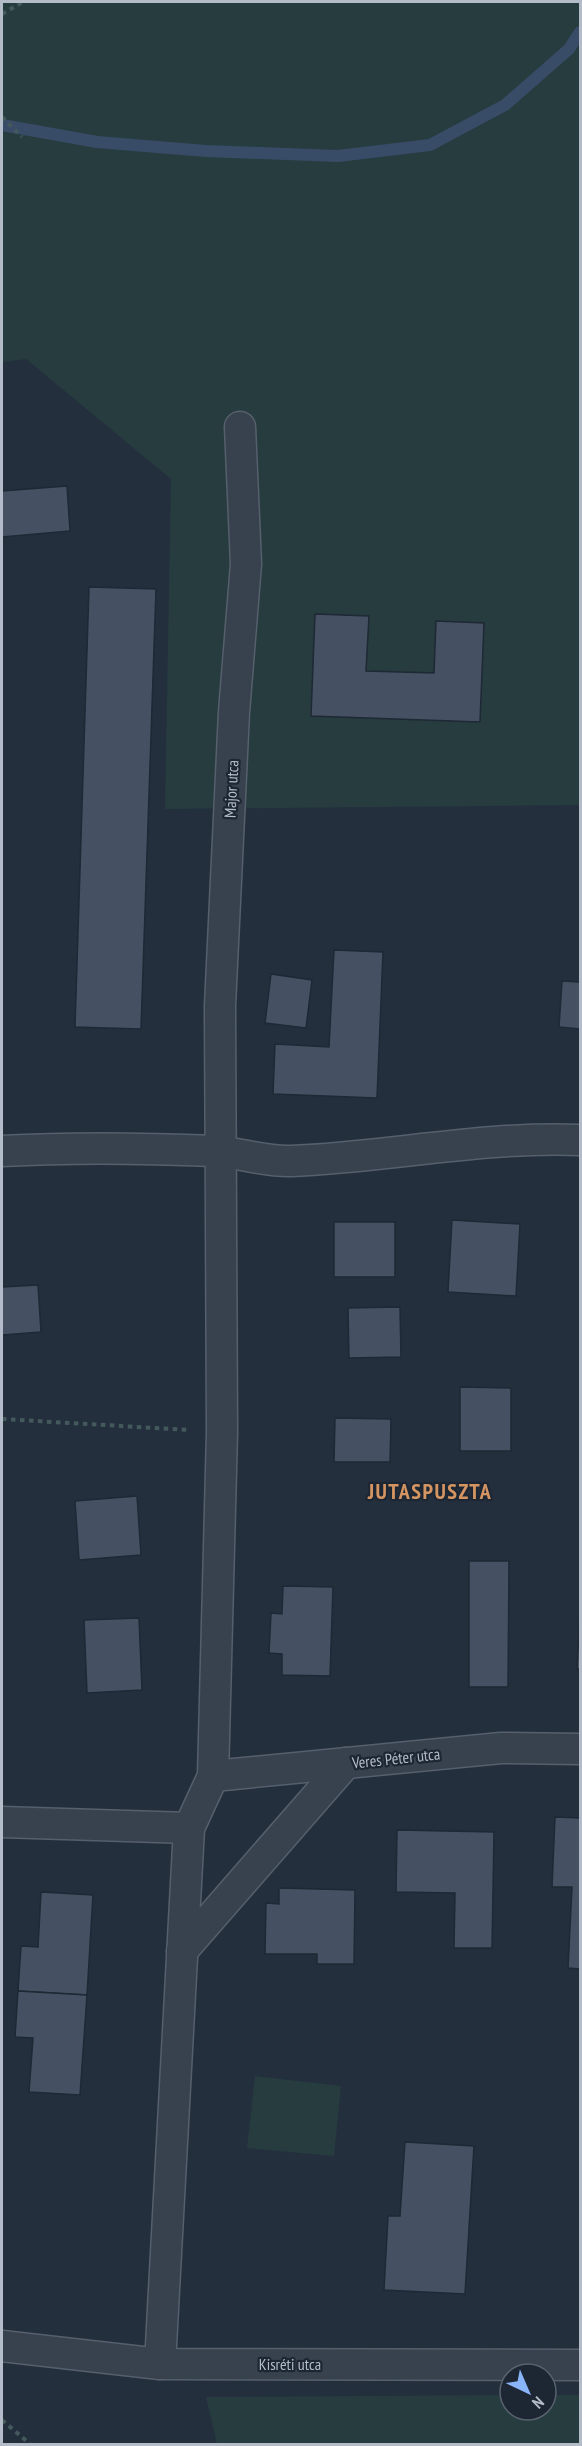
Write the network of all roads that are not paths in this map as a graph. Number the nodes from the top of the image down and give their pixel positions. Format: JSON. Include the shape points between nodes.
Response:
{"nodes":[{"id":1,"x":240,"y":427,"type":"dead end"},
{"id":2,"x":580,"y":1140,"type":"edge"},
{"id":3,"x":2,"y":1151,"type":"edge"},
{"id":4,"x":222,"y":1152,"type":"junction"},
{"id":5,"x":580,"y":1749,"type":"edge"},
{"id":6,"x":346,"y":1763,"type":"junction"},
{"id":7,"x":213,"y":1776,"type":"junction"},
{"id":8,"x":2,"y":1822,"type":"edge"},
{"id":9,"x":189,"y":1828,"type":"junction"},
{"id":10,"x":182,"y":1951,"type":"junction"},
{"id":11,"x":2,"y":2346,"type":"edge"},
{"id":12,"x":160,"y":2364,"type":"junction"},
{"id":13,"x":580,"y":2366,"type":"edge"}],
"edges":[{"from":1,"to":4,"type":"street","name":"Major utca","via":[[246,564],[234,712],[220,1006]]},
{"from":2,"to":4,"type":"street","via":[[533,1138],[289,1161]]},
{"from":3,"to":4,"type":"street","via":[[76,1147]]},
{"from":4,"to":7,"type":"street","name":"Major utca","via":[[222,1432]]},
{"from":5,"to":6,"type":"street","name":"Veres Péter utca","via":[[501,1748]]},
{"from":6,"to":7,"type":"street","name":"Veres Péter utca"},
{"from":6,"to":10,"type":"street"},
{"from":7,"to":9,"type":"street"},
{"from":8,"to":9,"type":"street"},
{"from":9,"to":10,"type":"street"},
{"from":10,"to":12,"type":"street"},
{"from":11,"to":12,"type":"street","name":"Kisréti utca"},
{"from":12,"to":13,"type":"street","name":"Kisréti utca"}]}
